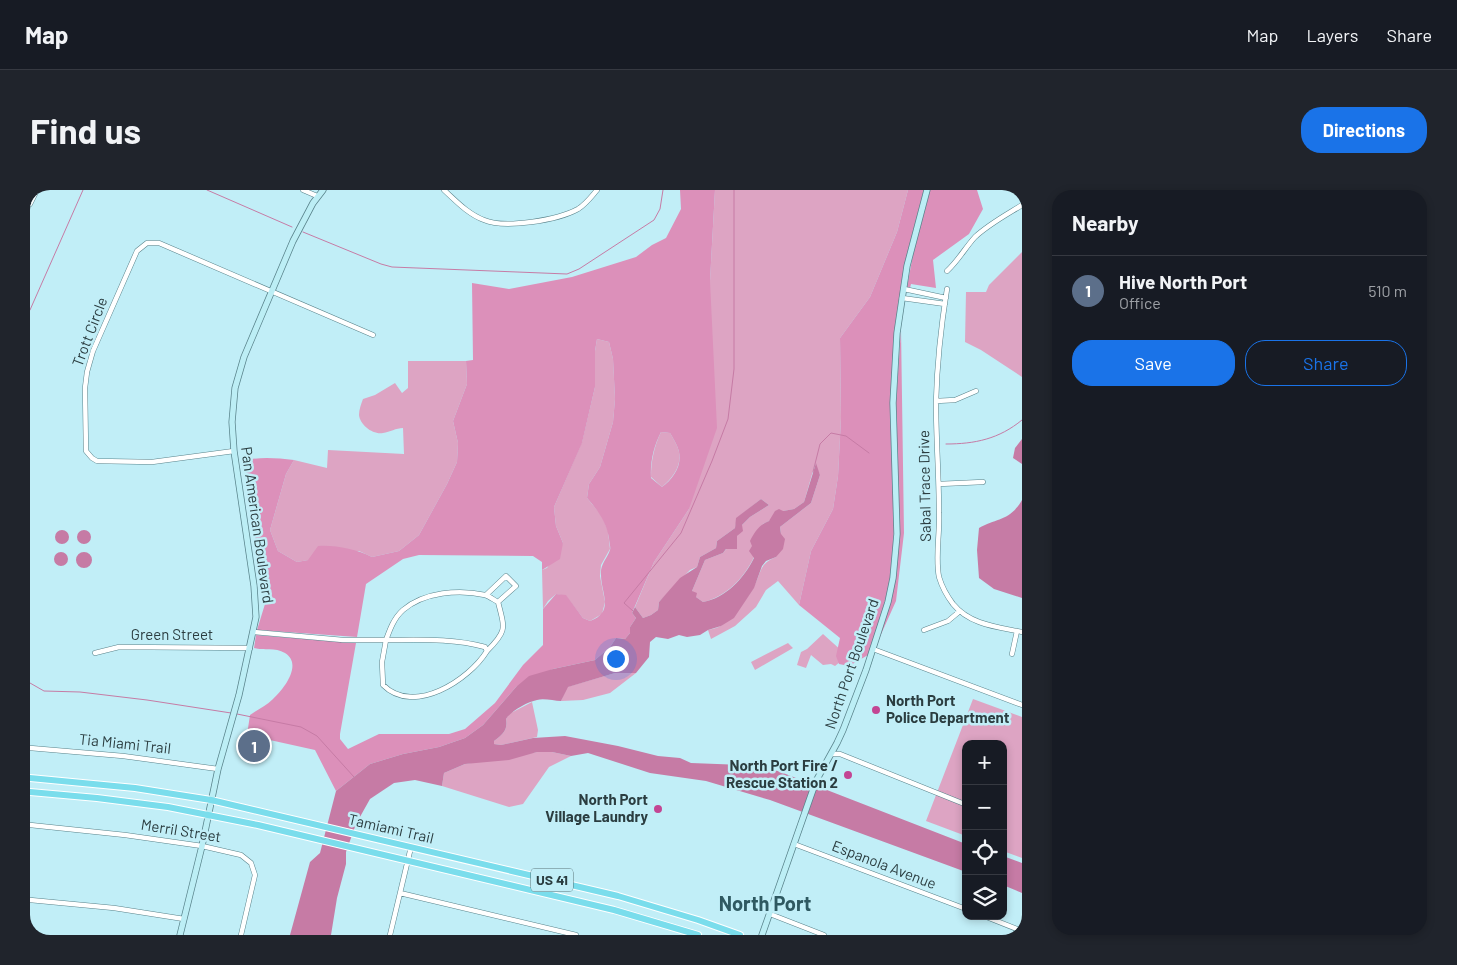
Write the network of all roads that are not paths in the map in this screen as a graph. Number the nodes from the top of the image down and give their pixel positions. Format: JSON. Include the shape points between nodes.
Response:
{"nodes":[{"id":1,"x":37,"y":190,"type":"edge"},
{"id":2,"x":303,"y":190,"type":"edge"},
{"id":3,"x":323,"y":190,"type":"edge"},
{"id":4,"x":444,"y":190,"type":"edge"},
{"id":5,"x":597,"y":190,"type":"edge"},
{"id":6,"x":927,"y":190,"type":"edge"},
{"id":7,"x":1018,"y":190,"type":"edge"},
{"id":8,"x":1022,"y":195,"type":"edge"},
{"id":9,"x":317,"y":196,"type":"junction"},
{"id":10,"x":30,"y":204,"type":"edge"},
{"id":11,"x":1021,"y":205,"type":"edge"},
{"id":12,"x":947,"y":271,"type":"dead end"},
{"id":13,"x":904,"y":289,"type":"junction"},
{"id":14,"x":947,"y":289,"type":"dead end"},
{"id":15,"x":272,"y":291,"type":"junction"},
{"id":16,"x":930,"y":294,"type":"junction"},
{"id":17,"x":902,"y":298,"type":"junction"},
{"id":18,"x":946,"y":298,"type":"junction"},
{"id":19,"x":929,"y":302,"type":"junction"},
{"id":20,"x":945,"y":304,"type":"junction"},
{"id":21,"x":373,"y":334,"type":"dead end"},
{"id":22,"x":976,"y":391,"type":"dead end"},
{"id":23,"x":936,"y":401,"type":"junction"},
{"id":24,"x":234,"y":451,"type":"junction"},
{"id":25,"x":983,"y":482,"type":"dead end"},
{"id":26,"x":939,"y":484,"type":"junction"},
{"id":27,"x":486,"y":595,"type":"junction"},
{"id":28,"x":498,"y":602,"type":"junction"},
{"id":29,"x":960,"y":611,"type":"junction"},
{"id":30,"x":924,"y":630,"type":"dead end"},
{"id":31,"x":253,"y":632,"type":"junction"},
{"id":32,"x":1020,"y":632,"type":"edge"},
{"id":33,"x":386,"y":640,"type":"junction"},
{"id":34,"x":250,"y":648,"type":"junction"},
{"id":35,"x":873,"y":649,"type":"junction"},
{"id":36,"x":487,"y":651,"type":"junction"},
{"id":37,"x":95,"y":654,"type":"dead end"},
{"id":38,"x":1012,"y":654,"type":"dead end"},
{"id":39,"x":1022,"y":705,"type":"edge"},
{"id":40,"x":30,"y":748,"type":"edge"},
{"id":41,"x":831,"y":754,"type":"junction"},
{"id":42,"x":218,"y":769,"type":"junction"},
{"id":43,"x":30,"y":778,"type":"edge"},
{"id":44,"x":30,"y":792,"type":"edge"},
{"id":45,"x":211,"y":800,"type":"junction"},
{"id":46,"x":962,"y":803,"type":"dead end"},
{"id":47,"x":208,"y":814,"type":"junction"},
{"id":48,"x":30,"y":825,"type":"edge"},
{"id":49,"x":794,"y":844,"type":"junction"},
{"id":50,"x":202,"y":846,"type":"junction"},
{"id":51,"x":412,"y":846,"type":"junction"},
{"id":52,"x":408,"y":860,"type":"junction"},
{"id":53,"x":400,"y":892,"type":"junction"},
{"id":54,"x":30,"y":900,"type":"edge"},
{"id":55,"x":962,"y":908,"type":"edge"},
{"id":56,"x":770,"y":914,"type":"junction"},
{"id":57,"x":184,"y":919,"type":"junction"},
{"id":58,"x":994,"y":920,"type":"edge"},
{"id":59,"x":1022,"y":931,"type":"edge"},
{"id":60,"x":180,"y":935,"type":"edge"},
{"id":61,"x":241,"y":935,"type":"edge"},
{"id":62,"x":390,"y":935,"type":"edge"},
{"id":63,"x":576,"y":935,"type":"edge"},
{"id":64,"x":698,"y":935,"type":"edge"},
{"id":65,"x":740,"y":935,"type":"edge"},
{"id":66,"x":762,"y":935,"type":"edge"},
{"id":67,"x":824,"y":935,"type":"edge"}],
"edges":[{"from":1,"to":10,"type":"street"},
{"from":2,"to":9,"type":"street"},
{"from":3,"to":9,"type":"street","name":"Pan American Boulevard"},
{"from":4,"to":5,"type":"street","via":[[474,216],[491,223],[509,225],[570,212]]},
{"from":6,"to":13,"type":"street","name":"North Port Boulevard"},
{"from":7,"to":8,"type":"street"},
{"from":9,"to":15,"type":"street","name":"Pan American Boulevard"},
{"from":11,"to":12,"type":"street","via":[[980,233]]},
{"from":13,"to":16,"type":"street"},
{"from":13,"to":17,"type":"street","name":"North Port Boulevard"},
{"from":14,"to":18,"type":"street","name":"Sabal Trace Drive"},
{"from":15,"to":21,"type":"street"},
{"from":15,"to":24,"type":"street","name":"Pan American Boulevard","via":[[237,376],[232,404]]},
{"from":15,"to":24,"type":"street","name":"Trott Circle","via":[[159,243],[147,243],[139,248],[129,268],[87,372],[85,446],[95,460],[152,462]]},
{"from":16,"to":18,"type":"street"},
{"from":16,"to":19,"type":"street"},
{"from":17,"to":19,"type":"street"},
{"from":17,"to":35,"type":"street","name":"North Port Boulevard","via":[[893,404],[897,513],[895,554],[888,602]]},
{"from":18,"to":20,"type":"street","name":"Sabal Trace Drive"},
{"from":19,"to":20,"type":"street"},
{"from":20,"to":23,"type":"street","name":"Sabal Trace Drive"},
{"from":22,"to":23,"type":"street","via":[[955,400]]},
{"from":23,"to":26,"type":"street","name":"Sabal Trace Drive"},
{"from":24,"to":31,"type":"street","name":"Pan American Boulevard","via":[[256,598]]},
{"from":25,"to":26,"type":"street"},
{"from":26,"to":29,"type":"street","name":"Sabal Trace Drive","via":[[938,572],[945,591]]},
{"from":27,"to":28,"type":"street"},
{"from":27,"to":28,"type":"street","via":[[506,576],[516,586]]},
{"from":27,"to":33,"type":"street","via":[[449,592],[426,596],[404,610],[392,624]]},
{"from":28,"to":36,"type":"street","via":[[504,625],[501,638]]},
{"from":29,"to":30,"type":"street"},
{"from":29,"to":32,"type":"street","name":"Sabal Trace Drive","via":[[984,624]]},
{"from":31,"to":33,"type":"street","via":[[343,640]]},
{"from":31,"to":34,"type":"street","name":"Pan American Boulevard"},
{"from":32,"to":38,"type":"street"},
{"from":33,"to":36,"type":"street","via":[[443,640],[473,644]]},
{"from":33,"to":36,"type":"street","via":[[382,662],[383,685],[390,692],[415,698],[436,693],[457,680],[481,661]]},
{"from":34,"to":37,"type":"street","name":"Green Street","via":[[119,647]]},
{"from":34,"to":42,"type":"street","name":"Pan American Boulevard"},
{"from":35,"to":39,"type":"street"},
{"from":35,"to":41,"type":"street","name":"North Port Boulevard"},
{"from":40,"to":42,"type":"street","name":"Tia Miami Trail","via":[[131,756]]},
{"from":41,"to":46,"type":"street","via":[[840,754]]},
{"from":41,"to":49,"type":"street","name":"North Port Boulevard","via":[[816,781]]},
{"from":42,"to":45,"type":"street","name":"Pan American Boulevard"},
{"from":43,"to":45,"type":"main road","name":"Tamiami Trail","number":"US 41","via":[[135,788]]},
{"from":44,"to":47,"type":"main road","name":"Tamiami Trail","number":"US 41"},
{"from":45,"to":47,"type":"street","name":"Pan American Boulevard"},
{"from":45,"to":51,"type":"main road","name":"Tamiami Trail","number":"US 41"},
{"from":47,"to":50,"type":"street","name":"Pan American Boulevard"},
{"from":47,"to":52,"type":"main road","name":"Tamiami Trail","number":"US 41"},
{"from":48,"to":50,"type":"street","name":"Merril Street","via":[[125,834]]},
{"from":49,"to":55,"type":"street","name":"Espanola Avenue"},
{"from":49,"to":56,"type":"street","name":"North Port Boulevard"},
{"from":50,"to":57,"type":"street","name":"Pan American Boulevard"},
{"from":50,"to":61,"type":"street","name":"Merril Street","via":[[241,855],[254,867]]},
{"from":51,"to":52,"type":"street"},
{"from":51,"to":65,"type":"main road","name":"Tamiami Trail","number":"US 41","via":[[637,902]]},
{"from":52,"to":53,"type":"street"},
{"from":52,"to":64,"type":"main road","name":"Tamiami Trail","number":"US 41","via":[[614,910]]},
{"from":53,"to":62,"type":"street"},
{"from":53,"to":63,"type":"street"},
{"from":54,"to":57,"type":"street"},
{"from":56,"to":66,"type":"street","name":"North Port Boulevard"},
{"from":56,"to":67,"type":"street"},
{"from":57,"to":60,"type":"street","name":"Pan American Boulevard"},
{"from":58,"to":59,"type":"street"}]}
